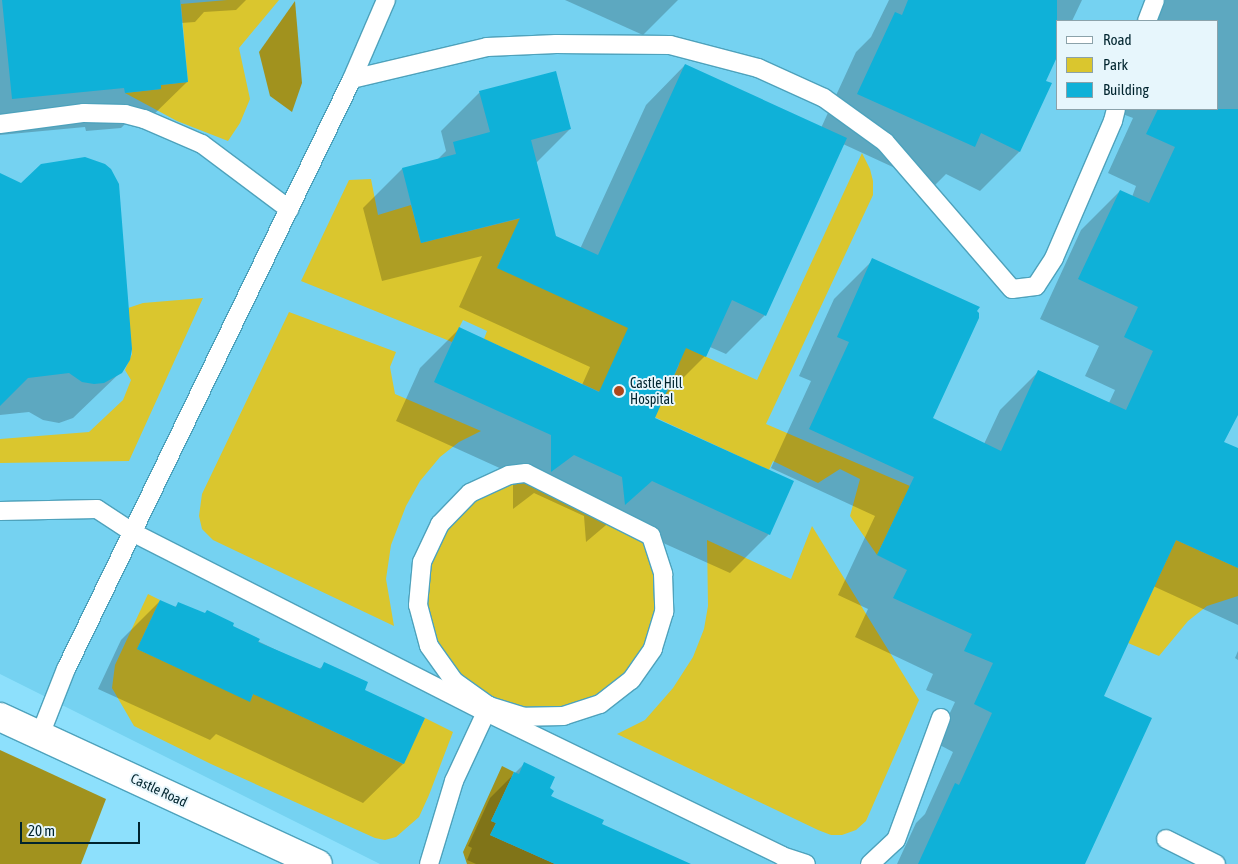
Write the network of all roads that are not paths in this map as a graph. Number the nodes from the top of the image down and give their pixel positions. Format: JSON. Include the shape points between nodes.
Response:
{"nodes":[{"id":1,"x":386,"y":0,"type":"edge"},
{"id":2,"x":1155,"y":0,"type":"edge"},
{"id":3,"x":1147,"y":20,"type":"edge"},
{"id":4,"x":352,"y":79,"type":"junction"},
{"id":5,"x":1116,"y":110,"type":"edge"},
{"id":6,"x":0,"y":124,"type":"edge"},
{"id":7,"x":289,"y":210,"type":"junction"},
{"id":8,"x":0,"y":511,"type":"edge"},
{"id":9,"x":132,"y":532,"type":"junction"},
{"id":10,"x":488,"y":709,"type":"junction"},
{"id":11,"x":0,"y":717,"type":"edge"},
{"id":12,"x":941,"y":718,"type":"dead end"},
{"id":13,"x":40,"y":735,"type":"junction"},
{"id":14,"x":1166,"y":840,"type":"dead end"},
{"id":15,"x":318,"y":864,"type":"edge"},
{"id":16,"x":429,"y":864,"type":"edge"},
{"id":17,"x":806,"y":864,"type":"edge"},
{"id":18,"x":870,"y":864,"type":"edge"},
{"id":19,"x":1216,"y":864,"type":"edge"}],
"edges":[{"from":1,"to":4,"type":"lane"},
{"from":2,"to":3,"type":"lane"},
{"from":4,"to":5,"type":"lane","via":[[487,47],[556,44],[670,45],[758,68],[824,98],[885,142],[1012,289],[1036,286],[1054,258]]},
{"from":4,"to":7,"type":"lane"},
{"from":6,"to":7,"type":"lane","via":[[84,113],[125,114],[144,119],[202,144]]},
{"from":7,"to":9,"type":"lane"},
{"from":8,"to":9,"type":"lane","via":[[97,509]]},
{"from":9,"to":10,"type":"lane"},
{"from":9,"to":13,"type":"lane","via":[[66,669]]},
{"from":10,"to":10,"type":"lane","via":[[454,681],[429,646],[418,605],[422,562],[440,524],[470,493],[509,475],[526,473],[651,536],[663,574],[664,612],[653,649],[631,680],[600,704],[564,716],[525,717]]},
{"from":10,"to":16,"type":"lane","via":[[454,782]]},
{"from":10,"to":17,"type":"lane","via":[[782,856]]},
{"from":11,"to":13,"type":"street","name":"Castle Road"},
{"from":12,"to":18,"type":"lane","via":[[896,840]]},
{"from":13,"to":15,"type":"street","name":"Castle Road"},
{"from":14,"to":19,"type":"lane"}]}
